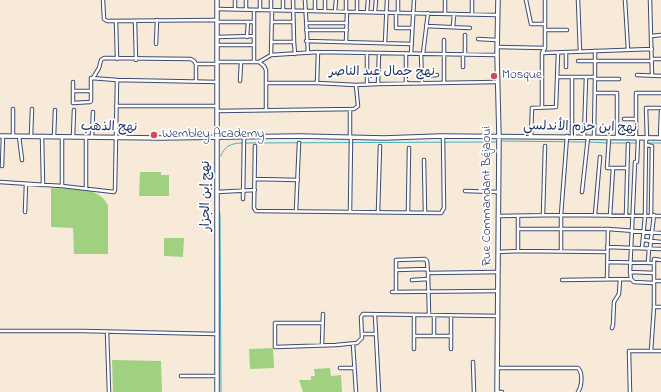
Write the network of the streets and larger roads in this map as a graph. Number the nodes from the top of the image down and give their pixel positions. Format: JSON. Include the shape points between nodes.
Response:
{"nodes":[{"id":1,"x":103,"y":0,"type":"edge"},
{"id":2,"x":217,"y":0,"type":"edge"},
{"id":3,"x":235,"y":0,"type":"edge"},
{"id":4,"x":246,"y":0,"type":"edge"},
{"id":5,"x":260,"y":0,"type":"edge"},
{"id":6,"x":271,"y":0,"type":"edge"},
{"id":7,"x":283,"y":0,"type":"edge"},
{"id":8,"x":293,"y":0,"type":"edge"},
{"id":9,"x":305,"y":0,"type":"edge"},
{"id":10,"x":315,"y":0,"type":"edge"},
{"id":11,"x":325,"y":0,"type":"edge"},
{"id":12,"x":336,"y":0,"type":"edge"},
{"id":13,"x":346,"y":0,"type":"edge"},
{"id":14,"x":357,"y":0,"type":"edge"},
{"id":15,"x":368,"y":0,"type":"edge"},
{"id":16,"x":376,"y":0,"type":"edge"},
{"id":17,"x":387,"y":0,"type":"edge"},
{"id":18,"x":398,"y":0,"type":"edge"},
{"id":19,"x":414,"y":0,"type":"edge"},
{"id":20,"x":445,"y":0,"type":"edge"},
{"id":21,"x":472,"y":0,"type":"edge"},
{"id":22,"x":498,"y":0,"type":"edge"},
{"id":23,"x":526,"y":0,"type":"edge"},
{"id":24,"x":545,"y":0,"type":"edge"},
{"id":25,"x":578,"y":0,"type":"edge"},
{"id":26,"x":625,"y":0,"type":"edge"},
{"id":27,"x":650,"y":0,"type":"edge"},
{"id":28,"x":217,"y":9,"type":"junction"},
{"id":29,"x":235,"y":9,"type":"junction"},
{"id":30,"x":246,"y":10,"type":"junction"},
{"id":31,"x":254,"y":10,"type":"junction"},
{"id":32,"x":260,"y":10,"type":"junction"},
{"id":33,"x":272,"y":10,"type":"junction"},
{"id":34,"x":283,"y":10,"type":"junction"},
{"id":35,"x":293,"y":11,"type":"junction"},
{"id":36,"x":305,"y":11,"type":"junction"},
{"id":37,"x":315,"y":11,"type":"junction"},
{"id":38,"x":325,"y":11,"type":"junction"},
{"id":39,"x":335,"y":11,"type":"junction"},
{"id":40,"x":347,"y":12,"type":"junction"},
{"id":41,"x":357,"y":12,"type":"junction"},
{"id":42,"x":367,"y":12,"type":"junction"},
{"id":43,"x":375,"y":12,"type":"junction"},
{"id":44,"x":387,"y":13,"type":"junction"},
{"id":45,"x":397,"y":13,"type":"junction"},
{"id":46,"x":413,"y":13,"type":"junction"},
{"id":47,"x":428,"y":13,"type":"junction"},
{"id":48,"x":445,"y":14,"type":"junction"},
{"id":49,"x":454,"y":14,"type":"junction"},
{"id":50,"x":472,"y":14,"type":"junction"},
{"id":51,"x":497,"y":15,"type":"junction"},
{"id":52,"x":157,"y":20,"type":"junction"},
{"id":53,"x":116,"y":21,"type":"junction"},
{"id":54,"x":135,"y":21,"type":"junction"},
{"id":55,"x":218,"y":21,"type":"junction"},
{"id":56,"x":248,"y":22,"type":"junction"},
{"id":57,"x":254,"y":22,"type":"junction"},
{"id":58,"x":272,"y":22,"type":"junction"},
{"id":59,"x":294,"y":22,"type":"junction"},
{"id":60,"x":306,"y":23,"type":"junction"},
{"id":61,"x":347,"y":23,"type":"junction"},
{"id":62,"x":545,"y":24,"type":"junction"},
{"id":63,"x":426,"y":26,"type":"junction"},
{"id":64,"x":453,"y":27,"type":"junction"},
{"id":65,"x":412,"y":28,"type":"junction"},
{"id":66,"x":470,"y":28,"type":"dead end"},
{"id":67,"x":306,"y":30,"type":"junction"},
{"id":68,"x":347,"y":30,"type":"junction"},
{"id":69,"x":545,"y":30,"type":"junction"},
{"id":70,"x":567,"y":30,"type":"dead end"},
{"id":71,"x":465,"y":35,"type":"dead end"},
{"id":72,"x":661,"y":35,"type":"edge"},
{"id":73,"x":254,"y":36,"type":"junction"},
{"id":74,"x":652,"y":36,"type":"junction"},
{"id":75,"x":217,"y":37,"type":"junction"},
{"id":76,"x":247,"y":37,"type":"junction"},
{"id":77,"x":478,"y":39,"type":"dead end"},
{"id":78,"x":444,"y":40,"type":"dead end"},
{"id":79,"x":497,"y":40,"type":"junction"},
{"id":80,"x":306,"y":41,"type":"junction"},
{"id":81,"x":272,"y":42,"type":"junction"},
{"id":82,"x":294,"y":42,"type":"junction"},
{"id":83,"x":346,"y":42,"type":"junction"},
{"id":84,"x":385,"y":43,"type":"junction"},
{"id":85,"x":156,"y":44,"type":"dead end"},
{"id":86,"x":412,"y":44,"type":"junction"},
{"id":87,"x":254,"y":45,"type":"junction"},
{"id":88,"x":217,"y":46,"type":"junction"},
{"id":89,"x":497,"y":47,"type":"junction"},
{"id":90,"x":545,"y":48,"type":"junction"},
{"id":91,"x":652,"y":49,"type":"junction"},
{"id":92,"x":628,"y":50,"type":"junction"},
{"id":93,"x":595,"y":51,"type":"junction"},
{"id":94,"x":318,"y":52,"type":"junction"},
{"id":95,"x":566,"y":52,"type":"junction"},
{"id":96,"x":580,"y":52,"type":"junction"},
{"id":97,"x":308,"y":53,"type":"junction"},
{"id":98,"x":367,"y":53,"type":"junction"},
{"id":99,"x":379,"y":53,"type":"junction"},
{"id":100,"x":542,"y":53,"type":"junction"},
{"id":101,"x":558,"y":53,"type":"junction"},
{"id":102,"x":295,"y":54,"type":"junction"},
{"id":103,"x":406,"y":54,"type":"junction"},
{"id":104,"x":411,"y":54,"type":"junction"},
{"id":105,"x":422,"y":54,"type":"junction"},
{"id":106,"x":464,"y":54,"type":"junction"},
{"id":107,"x":271,"y":55,"type":"junction"},
{"id":108,"x":444,"y":55,"type":"junction"},
{"id":109,"x":497,"y":55,"type":"junction"},
{"id":110,"x":117,"y":59,"type":"junction"},
{"id":111,"x":661,"y":59,"type":"edge"},
{"id":112,"x":136,"y":60,"type":"junction"},
{"id":113,"x":652,"y":60,"type":"junction"},
{"id":114,"x":578,"y":61,"type":"dead end"},
{"id":115,"x":595,"y":61,"type":"junction"},
{"id":116,"x":241,"y":62,"type":"junction"},
{"id":117,"x":254,"y":62,"type":"junction"},
{"id":118,"x":259,"y":62,"type":"junction"},
{"id":119,"x":217,"y":63,"type":"junction"},
{"id":120,"x":196,"y":64,"type":"junction"},
{"id":121,"x":463,"y":67,"type":"dead end"},
{"id":122,"x":566,"y":67,"type":"dead end"},
{"id":123,"x":437,"y":75,"type":"dead end"},
{"id":124,"x":637,"y":75,"type":"dead end"},
{"id":125,"x":422,"y":76,"type":"junction"},
{"id":126,"x":652,"y":76,"type":"junction"},
{"id":127,"x":661,"y":76,"type":"edge"},
{"id":128,"x":557,"y":77,"type":"junction"},
{"id":129,"x":572,"y":77,"type":"junction"},
{"id":130,"x":586,"y":77,"type":"junction"},
{"id":131,"x":93,"y":78,"type":"junction"},
{"id":132,"x":595,"y":78,"type":"junction"},
{"id":133,"x":619,"y":78,"type":"dead end"},
{"id":134,"x":117,"y":81,"type":"junction"},
{"id":135,"x":196,"y":81,"type":"junction"},
{"id":136,"x":240,"y":81,"type":"dead end"},
{"id":137,"x":73,"y":82,"type":"dead end"},
{"id":138,"x":217,"y":82,"type":"junction"},
{"id":139,"x":497,"y":82,"type":"junction"},
{"id":140,"x":266,"y":83,"type":"junction"},
{"id":141,"x":317,"y":83,"type":"junction"},
{"id":142,"x":422,"y":83,"type":"junction"},
{"id":143,"x":444,"y":83,"type":"junction"},
{"id":144,"x":367,"y":84,"type":"junction"},
{"id":145,"x":378,"y":84,"type":"junction"},
{"id":146,"x":406,"y":84,"type":"junction"},
{"id":147,"x":356,"y":85,"type":"junction"},
{"id":148,"x":91,"y":91,"type":"junction"},
{"id":149,"x":73,"y":92,"type":"junction"},
{"id":150,"x":595,"y":93,"type":"junction"},
{"id":151,"x":661,"y":93,"type":"edge"},
{"id":152,"x":116,"y":106,"type":"junction"},
{"id":153,"x":217,"y":106,"type":"junction"},
{"id":154,"x":542,"y":107,"type":"junction"},
{"id":155,"x":661,"y":108,"type":"edge"},
{"id":156,"x":13,"y":109,"type":"dead end"},
{"id":157,"x":32,"y":109,"type":"dead end"},
{"id":158,"x":350,"y":109,"type":"junction"},
{"id":159,"x":55,"y":110,"type":"dead end"},
{"id":160,"x":74,"y":110,"type":"dead end"},
{"id":161,"x":266,"y":110,"type":"junction"},
{"id":162,"x":93,"y":112,"type":"dead end"},
{"id":163,"x":217,"y":112,"type":"junction"},
{"id":164,"x":661,"y":112,"type":"edge"},
{"id":165,"x":624,"y":119,"type":"dead end"},
{"id":166,"x":636,"y":119,"type":"junction"},
{"id":167,"x":2,"y":136,"type":"edge"},
{"id":168,"x":13,"y":136,"type":"junction"},
{"id":169,"x":19,"y":136,"type":"junction"},
{"id":170,"x":31,"y":136,"type":"junction"},
{"id":171,"x":42,"y":136,"type":"junction"},
{"id":172,"x":54,"y":136,"type":"junction"},
{"id":173,"x":443,"y":136,"type":"junction"},
{"id":174,"x":594,"y":136,"type":"junction"},
{"id":175,"x":62,"y":137,"type":"junction"},
{"id":176,"x":73,"y":137,"type":"junction"},
{"id":177,"x":86,"y":137,"type":"junction"},
{"id":178,"x":244,"y":137,"type":"junction"},
{"id":179,"x":499,"y":137,"type":"junction"},
{"id":180,"x":531,"y":137,"type":"junction"},
{"id":181,"x":572,"y":137,"type":"junction"},
{"id":182,"x":92,"y":138,"type":"junction"},
{"id":183,"x":115,"y":138,"type":"junction"},
{"id":184,"x":217,"y":138,"type":"junction"},
{"id":185,"x":609,"y":138,"type":"junction"},
{"id":186,"x":617,"y":138,"type":"junction"},
{"id":187,"x":661,"y":138,"type":"edge"},
{"id":188,"x":351,"y":140,"type":"junction"},
{"id":189,"x":567,"y":140,"type":"junction"},
{"id":190,"x":587,"y":140,"type":"junction"},
{"id":191,"x":638,"y":141,"type":"junction"},
{"id":192,"x":646,"y":142,"type":"junction"},
{"id":193,"x":299,"y":143,"type":"dead end"},
{"id":194,"x":628,"y":144,"type":"dead end"},
{"id":195,"x":255,"y":146,"type":"dead end"},
{"id":196,"x":380,"y":146,"type":"dead end"},
{"id":197,"x":545,"y":146,"type":"dead end"},
{"id":198,"x":408,"y":148,"type":"dead end"},
{"id":199,"x":600,"y":157,"type":"dead end"},
{"id":200,"x":22,"y":160,"type":"dead end"},
{"id":201,"x":424,"y":160,"type":"dead end"},
{"id":202,"x":2,"y":166,"type":"dead end"},
{"id":203,"x":613,"y":168,"type":"junction"},
{"id":204,"x":627,"y":168,"type":"junction"},
{"id":205,"x":255,"y":179,"type":"junction"},
{"id":206,"x":298,"y":180,"type":"junction"},
{"id":207,"x":0,"y":182,"type":"edge"},
{"id":208,"x":26,"y":184,"type":"junction"},
{"id":209,"x":43,"y":186,"type":"junction"},
{"id":210,"x":62,"y":186,"type":"junction"},
{"id":211,"x":86,"y":188,"type":"junction"},
{"id":212,"x":255,"y":190,"type":"junction"},
{"id":213,"x":243,"y":191,"type":"junction"},
{"id":214,"x":465,"y":191,"type":"dead end"},
{"id":215,"x":217,"y":192,"type":"junction"},
{"id":216,"x":498,"y":192,"type":"junction"},
{"id":217,"x":582,"y":192,"type":"dead end"},
{"id":218,"x":243,"y":199,"type":"dead end"},
{"id":219,"x":296,"y":211,"type":"junction"},
{"id":220,"x":25,"y":212,"type":"dead end"},
{"id":221,"x":350,"y":212,"type":"junction"},
{"id":222,"x":378,"y":212,"type":"junction"},
{"id":223,"x":408,"y":212,"type":"junction"},
{"id":224,"x":425,"y":212,"type":"junction"},
{"id":225,"x":543,"y":215,"type":"junction"},
{"id":226,"x":562,"y":215,"type":"junction"},
{"id":227,"x":595,"y":215,"type":"junction"},
{"id":228,"x":626,"y":215,"type":"junction"},
{"id":229,"x":632,"y":215,"type":"junction"},
{"id":230,"x":653,"y":215,"type":"junction"},
{"id":231,"x":498,"y":216,"type":"junction"},
{"id":232,"x":518,"y":216,"type":"junction"},
{"id":233,"x":610,"y":216,"type":"junction"},
{"id":234,"x":645,"y":216,"type":"junction"},
{"id":235,"x":661,"y":216,"type":"edge"},
{"id":236,"x":561,"y":228,"type":"junction"},
{"id":237,"x":518,"y":229,"type":"junction"},
{"id":238,"x":608,"y":229,"type":"junction"},
{"id":239,"x":632,"y":230,"type":"junction"},
{"id":240,"x":644,"y":232,"type":"junction"},
{"id":241,"x":652,"y":232,"type":"junction"},
{"id":242,"x":661,"y":233,"type":"edge"},
{"id":243,"x":643,"y":240,"type":"junction"},
{"id":244,"x":651,"y":241,"type":"junction"},
{"id":245,"x":661,"y":242,"type":"edge"},
{"id":246,"x":607,"y":247,"type":"junction"},
{"id":247,"x":631,"y":248,"type":"junction"},
{"id":248,"x":642,"y":248,"type":"junction"},
{"id":249,"x":649,"y":248,"type":"junction"},
{"id":250,"x":661,"y":249,"type":"edge"},
{"id":251,"x":518,"y":251,"type":"junction"},
{"id":252,"x":561,"y":251,"type":"junction"},
{"id":253,"x":498,"y":252,"type":"junction"},
{"id":254,"x":607,"y":252,"type":"junction"},
{"id":255,"x":661,"y":260,"type":"edge"},
{"id":256,"x":607,"y":262,"type":"junction"},
{"id":257,"x":630,"y":263,"type":"junction"},
{"id":258,"x":648,"y":263,"type":"junction"},
{"id":259,"x":654,"y":263,"type":"junction"},
{"id":260,"x":396,"y":270,"type":"junction"},
{"id":261,"x":428,"y":271,"type":"junction"},
{"id":262,"x":498,"y":272,"type":"junction"},
{"id":263,"x":630,"y":272,"type":"junction"},
{"id":264,"x":654,"y":273,"type":"junction"},
{"id":265,"x":428,"y":279,"type":"junction"},
{"id":266,"x":607,"y":279,"type":"junction"},
{"id":267,"x":620,"y":279,"type":"junction"},
{"id":268,"x":631,"y":279,"type":"junction"},
{"id":269,"x":412,"y":280,"type":"dead end"},
{"id":270,"x":562,"y":280,"type":"dead end"},
{"id":271,"x":661,"y":280,"type":"edge"},
{"id":272,"x":654,"y":282,"type":"junction"},
{"id":273,"x":498,"y":291,"type":"junction"},
{"id":274,"x":392,"y":292,"type":"dead end"},
{"id":275,"x":396,"y":292,"type":"junction"},
{"id":276,"x":428,"y":292,"type":"junction"},
{"id":277,"x":654,"y":307,"type":"junction"},
{"id":278,"x":661,"y":307,"type":"edge"},
{"id":279,"x":323,"y":314,"type":"dead end"},
{"id":280,"x":375,"y":315,"type":"junction"},
{"id":281,"x":429,"y":315,"type":"junction"},
{"id":282,"x":414,"y":316,"type":"junction"},
{"id":283,"x":434,"y":316,"type":"junction"},
{"id":284,"x":451,"y":316,"type":"junction"},
{"id":285,"x":498,"y":316,"type":"junction"},
{"id":286,"x":323,"y":323,"type":"junction"},
{"id":287,"x":612,"y":328,"type":"dead end"},
{"id":288,"x":0,"y":331,"type":"edge"},
{"id":289,"x":107,"y":332,"type":"junction"},
{"id":290,"x":216,"y":334,"type":"junction"},
{"id":291,"x":362,"y":334,"type":"junction"},
{"id":292,"x":376,"y":334,"type":"junction"},
{"id":293,"x":414,"y":336,"type":"junction"},
{"id":294,"x":434,"y":336,"type":"junction"},
{"id":295,"x":451,"y":336,"type":"junction"},
{"id":296,"x":352,"y":344,"type":"junction"},
{"id":297,"x":322,"y":345,"type":"junction"},
{"id":298,"x":414,"y":349,"type":"dead end"},
{"id":299,"x":451,"y":349,"type":"dead end"},
{"id":300,"x":651,"y":351,"type":"junction"},
{"id":301,"x":661,"y":351,"type":"edge"},
{"id":302,"x":473,"y":362,"type":"dead end"},
{"id":303,"x":340,"y":368,"type":"dead end"},
{"id":304,"x":354,"y":368,"type":"junction"},
{"id":305,"x":498,"y":368,"type":"junction"},
{"id":306,"x":181,"y":376,"type":"dead end"},
{"id":307,"x":217,"y":376,"type":"junction"},
{"id":308,"x":109,"y":392,"type":"edge"},
{"id":309,"x":217,"y":392,"type":"edge"},
{"id":310,"x":356,"y":392,"type":"edge"},
{"id":311,"x":379,"y":392,"type":"edge"},
{"id":312,"x":474,"y":392,"type":"edge"},
{"id":313,"x":497,"y":392,"type":"edge"},
{"id":314,"x":502,"y":392,"type":"edge"},
{"id":315,"x":578,"y":392,"type":"edge"},
{"id":316,"x":630,"y":392,"type":"edge"}],
"edges":[{"from":1,"to":53,"type":"street","via":[[105,21]]},
{"from":2,"to":28,"type":"street","name":"نهج إبن الجزار"},
{"from":3,"to":29,"type":"street"},
{"from":4,"to":30,"type":"street"},
{"from":5,"to":32,"type":"street"},
{"from":6,"to":33,"type":"street"},
{"from":7,"to":34,"type":"street"},
{"from":8,"to":35,"type":"street"},
{"from":9,"to":36,"type":"street"},
{"from":10,"to":37,"type":"street"},
{"from":11,"to":38,"type":"street"},
{"from":12,"to":39,"type":"street"},
{"from":13,"to":40,"type":"street"},
{"from":14,"to":41,"type":"street"},
{"from":15,"to":42,"type":"street"},
{"from":16,"to":43,"type":"street"},
{"from":17,"to":44,"type":"street"},
{"from":18,"to":45,"type":"street"},
{"from":19,"to":46,"type":"street"},
{"from":20,"to":48,"type":"street"},
{"from":21,"to":50,"type":"street"},
{"from":22,"to":51,"type":"street","name":"Rue Commandant Béjaoui"},
{"from":23,"to":62,"type":"street","via":[[531,24]]},
{"from":24,"to":62,"type":"street"},
{"from":25,"to":96,"type":"street"},
{"from":26,"to":92,"type":"street"},
{"from":27,"to":74,"type":"street"},
{"from":28,"to":29,"type":"street"},
{"from":28,"to":55,"type":"street","name":"نهج إبن الجزار"},
{"from":29,"to":30,"type":"street"},
{"from":30,"to":31,"type":"street"},
{"from":31,"to":32,"type":"street"},
{"from":31,"to":57,"type":"street"},
{"from":32,"to":33,"type":"street"},
{"from":33,"to":34,"type":"street"},
{"from":33,"to":58,"type":"street"},
{"from":34,"to":35,"type":"street"},
{"from":35,"to":36,"type":"street"},
{"from":35,"to":59,"type":"street"},
{"from":36,"to":37,"type":"street"},
{"from":36,"to":60,"type":"street"},
{"from":37,"to":38,"type":"street"},
{"from":38,"to":39,"type":"street"},
{"from":39,"to":40,"type":"street"},
{"from":40,"to":41,"type":"street"},
{"from":40,"to":61,"type":"street"},
{"from":41,"to":42,"type":"street"},
{"from":42,"to":43,"type":"street"},
{"from":43,"to":44,"type":"street"},
{"from":44,"to":45,"type":"street"},
{"from":44,"to":84,"type":"street"},
{"from":45,"to":46,"type":"street"},
{"from":45,"to":65,"type":"street","via":[[396,28]]},
{"from":46,"to":47,"type":"street"},
{"from":46,"to":65,"type":"street"},
{"from":47,"to":48,"type":"street"},
{"from":47,"to":63,"type":"street"},
{"from":48,"to":49,"type":"street"},
{"from":49,"to":50,"type":"street"},
{"from":49,"to":64,"type":"street"},
{"from":50,"to":51,"type":"street"},
{"from":51,"to":79,"type":"street","name":"Rue Commandant Béjaoui"},
{"from":52,"to":54,"type":"street"},
{"from":52,"to":55,"type":"street"},
{"from":52,"to":85,"type":"street"},
{"from":53,"to":54,"type":"street"},
{"from":53,"to":110,"type":"street"},
{"from":54,"to":112,"type":"street"},
{"from":55,"to":56,"type":"street"},
{"from":55,"to":75,"type":"street","name":"نهج إبن الجزار"},
{"from":56,"to":57,"type":"street"},
{"from":56,"to":76,"type":"street"},
{"from":57,"to":73,"type":"street"},
{"from":58,"to":59,"type":"street"},
{"from":58,"to":81,"type":"street"},
{"from":59,"to":82,"type":"street"},
{"from":60,"to":61,"type":"street"},
{"from":60,"to":67,"type":"street"},
{"from":61,"to":68,"type":"street"},
{"from":62,"to":69,"type":"street"},
{"from":63,"to":64,"type":"street"},
{"from":63,"to":105,"type":"street"},
{"from":64,"to":66,"type":"street"},
{"from":65,"to":86,"type":"street"},
{"from":67,"to":68,"type":"street"},
{"from":67,"to":80,"type":"street"},
{"from":68,"to":83,"type":"street"},
{"from":69,"to":70,"type":"street"},
{"from":69,"to":90,"type":"street"},
{"from":71,"to":106,"type":"street"},
{"from":72,"to":74,"type":"street"},
{"from":73,"to":76,"type":"street"},
{"from":73,"to":87,"type":"street"},
{"from":74,"to":91,"type":"street"},
{"from":75,"to":76,"type":"street"},
{"from":75,"to":88,"type":"street","name":"نهج إبن الجزار"},
{"from":77,"to":79,"type":"street"},
{"from":78,"to":108,"type":"street"},
{"from":79,"to":89,"type":"street","name":"Rue Commandant Béjaoui"},
{"from":80,"to":83,"type":"street"},
{"from":80,"to":97,"type":"street"},
{"from":81,"to":82,"type":"street"},
{"from":81,"to":107,"type":"street"},
{"from":82,"to":102,"type":"street"},
{"from":83,"to":84,"type":"street"},
{"from":84,"to":86,"type":"street"},
{"from":86,"to":104,"type":"street"},
{"from":87,"to":88,"type":"street"},
{"from":87,"to":117,"type":"street"},
{"from":88,"to":119,"type":"street","name":"نهج إبن الجزار"},
{"from":89,"to":90,"type":"street"},
{"from":89,"to":109,"type":"street","name":"Rue Commandant Béjaoui"},
{"from":90,"to":100,"type":"street"},
{"from":91,"to":92,"type":"street"},
{"from":91,"to":113,"type":"street"},
{"from":92,"to":93,"type":"street"},
{"from":93,"to":96,"type":"street"},
{"from":93,"to":115,"type":"street"},
{"from":94,"to":97,"type":"street"},
{"from":94,"to":98,"type":"street"},
{"from":94,"to":141,"type":"street"},
{"from":95,"to":96,"type":"street"},
{"from":95,"to":101,"type":"street"},
{"from":95,"to":122,"type":"street"},
{"from":97,"to":102,"type":"street"},
{"from":98,"to":99,"type":"street"},
{"from":98,"to":144,"type":"street"},
{"from":99,"to":103,"type":"street"},
{"from":99,"to":145,"type":"street"},
{"from":100,"to":101,"type":"street"},
{"from":100,"to":154,"type":"street"},
{"from":101,"to":128,"type":"street"},
{"from":102,"to":107,"type":"street"},
{"from":103,"to":104,"type":"street"},
{"from":103,"to":146,"type":"street"},
{"from":104,"to":105,"type":"street"},
{"from":105,"to":108,"type":"street"},
{"from":105,"to":125,"type":"street"},
{"from":106,"to":108,"type":"street"},
{"from":106,"to":109,"type":"street"},
{"from":106,"to":121,"type":"street"},
{"from":107,"to":118,"type":"street"},
{"from":108,"to":143,"type":"street"},
{"from":109,"to":139,"type":"street","name":"Rue Commandant Béjaoui"},
{"from":110,"to":112,"type":"street"},
{"from":110,"to":131,"type":"street","via":[[101,60]]},
{"from":111,"to":113,"type":"street"},
{"from":112,"to":120,"type":"street","via":[[191,59]]},
{"from":113,"to":115,"type":"street"},
{"from":113,"to":126,"type":"street"},
{"from":114,"to":115,"type":"street"},
{"from":115,"to":132,"type":"street"},
{"from":116,"to":117,"type":"street"},
{"from":116,"to":119,"type":"street"},
{"from":116,"to":136,"type":"street"},
{"from":117,"to":118,"type":"street"},
{"from":118,"to":140,"type":"street","via":[[266,70]]},
{"from":119,"to":120,"type":"street"},
{"from":119,"to":138,"type":"street","name":"نهج إبن الجزار"},
{"from":120,"to":135,"type":"street"},
{"from":123,"to":125,"type":"street"},
{"from":124,"to":126,"type":"street"},
{"from":125,"to":142,"type":"street"},
{"from":126,"to":127,"type":"street"},
{"from":128,"to":129,"type":"street"},
{"from":128,"to":154,"type":"street","via":[[556,107]]},
{"from":129,"to":130,"type":"street"},
{"from":129,"to":181,"type":"street"},
{"from":130,"to":132,"type":"street"},
{"from":130,"to":190,"type":"street"},
{"from":131,"to":134,"type":"street"},
{"from":131,"to":148,"type":"street","via":[[90,79]]},
{"from":132,"to":133,"type":"street"},
{"from":132,"to":150,"type":"street"},
{"from":134,"to":135,"type":"street"},
{"from":134,"to":152,"type":"street"},
{"from":135,"to":138,"type":"street"},
{"from":137,"to":149,"type":"street"},
{"from":138,"to":153,"type":"street","name":"نهج إبن الجزار"},
{"from":139,"to":143,"type":"street","name":"نهج جمال عبد الناصر"},
{"from":139,"to":179,"type":"street","name":"Rue Commandant Béjaoui"},
{"from":140,"to":141,"type":"street","name":"نهج جمال عبد الناصر"},
{"from":140,"to":161,"type":"street"},
{"from":141,"to":147,"type":"street","name":"نهج جمال عبد الناصر"},
{"from":142,"to":143,"type":"street","name":"نهج جمال عبد الناصر"},
{"from":142,"to":146,"type":"street","name":"نهج جمال عبد الناصر"},
{"from":144,"to":145,"type":"street","name":"نهج جمال عبد الناصر"},
{"from":144,"to":147,"type":"street","name":"نهج جمال عبد الناصر"},
{"from":145,"to":146,"type":"street","name":"نهج جمال عبد الناصر"},
{"from":147,"to":158,"type":"street","via":[[358,106]]},
{"from":148,"to":149,"type":"street"},
{"from":148,"to":149,"type":"street","via":[[90,102],[73,103]]},
{"from":150,"to":174,"type":"street"},
{"from":150,"to":186,"type":"street","via":[[617,93]]},
{"from":151,"to":166,"type":"street","via":[[636,93]]},
{"from":152,"to":153,"type":"street"},
{"from":152,"to":183,"type":"street"},
{"from":153,"to":163,"type":"street","name":"نهج إبن الجزار"},
{"from":154,"to":180,"type":"street","via":[[532,108]]},
{"from":155,"to":192,"type":"street","via":[[646,108]]},
{"from":156,"to":168,"type":"street"},
{"from":157,"to":170,"type":"street"},
{"from":158,"to":161,"type":"street"},
{"from":158,"to":188,"type":"street"},
{"from":159,"to":172,"type":"street"},
{"from":160,"to":176,"type":"street"},
{"from":161,"to":163,"type":"street"},
{"from":162,"to":182,"type":"street"},
{"from":163,"to":184,"type":"street","name":"نهج إبن الجزار"},
{"from":164,"to":187,"type":"street"},
{"from":165,"to":166,"type":"street"},
{"from":166,"to":191,"type":"street"},
{"from":167,"to":168,"type":"street","name":"نهج الذهب"},
{"from":167,"to":202,"type":"street"},
{"from":168,"to":169,"type":"street","name":"نهج الذهب"},
{"from":169,"to":170,"type":"street","name":"نهج الذهب"},
{"from":169,"to":200,"type":"street"},
{"from":170,"to":171,"type":"street","name":"نهج الذهب"},
{"from":171,"to":172,"type":"street","name":"نهج الذهب"},
{"from":171,"to":209,"type":"street"},
{"from":172,"to":175,"type":"street","name":"نهج الذهب"},
{"from":173,"to":179,"type":"street","name":"نهج ابن حزم الأندلسي"},
{"from":173,"to":188,"type":"street","name":"نهج ابن حزم الأندلسي"},
{"from":173,"to":224,"type":"street","via":[[444,208],[441,213]]},
{"from":174,"to":185,"type":"street","name":"نهج ابن حزم الأندلسي"},
{"from":174,"to":190,"type":"street","name":"نهج ابن حزم الأندلسي"},
{"from":175,"to":176,"type":"street","name":"نهج الذهب"},
{"from":175,"to":210,"type":"street"},
{"from":176,"to":177,"type":"street","name":"نهج الذهب"},
{"from":177,"to":182,"type":"street","name":"نهج الذهب"},
{"from":177,"to":211,"type":"street"},
{"from":178,"to":184,"type":"street","name":"نهج الذهب"},
{"from":178,"to":188,"type":"street","name":"نهج الذهب","via":[[324,136]]},
{"from":178,"to":213,"type":"street"},
{"from":179,"to":180,"type":"street","name":"نهج ابن حزم الأندلسي"},
{"from":179,"to":216,"type":"street","name":"Rue Commandant Béjaoui"},
{"from":180,"to":189,"type":"street","name":"نهج ابن حزم الأندلسي"},
{"from":181,"to":189,"type":"street","name":"نهج ابن حزم الأندلسي"},
{"from":181,"to":190,"type":"street","name":"نهج ابن حزم الأندلسي"},
{"from":182,"to":183,"type":"street","name":"نهج الذهب"},
{"from":183,"to":184,"type":"street","name":"نهج الذهب"},
{"from":183,"to":211,"type":"street","via":[[114,191]]},
{"from":184,"to":215,"type":"street","name":"نهج إبن الجزار"},
{"from":185,"to":186,"type":"street","name":"نهج ابن حزم الأندلسي"},
{"from":185,"to":203,"type":"street","via":[[607,168]]},
{"from":186,"to":191,"type":"street","name":"نهج ابن حزم الأندلسي"},
{"from":187,"to":192,"type":"street","name":"نهج ابن حزم الأندلسي"},
{"from":188,"to":221,"type":"street"},
{"from":189,"to":226,"type":"street"},
{"from":190,"to":217,"type":"street"},
{"from":191,"to":192,"type":"street","name":"نهج ابن حزم الأندلسي"},
{"from":191,"to":229,"type":"street"},
{"from":192,"to":230,"type":"street","via":[[652,146]]},
{"from":192,"to":234,"type":"street"},
{"from":193,"to":206,"type":"street"},
{"from":194,"to":204,"type":"street"},
{"from":195,"to":205,"type":"street"},
{"from":196,"to":222,"type":"street"},
{"from":197,"to":225,"type":"street"},
{"from":198,"to":223,"type":"street"},
{"from":199,"to":227,"type":"street"},
{"from":201,"to":224,"type":"street"},
{"from":203,"to":204,"type":"street"},
{"from":203,"to":233,"type":"street"},
{"from":204,"to":228,"type":"street"},
{"from":205,"to":206,"type":"street"},
{"from":205,"to":212,"type":"street"},
{"from":206,"to":219,"type":"street"},
{"from":207,"to":208,"type":"street"},
{"from":208,"to":209,"type":"street"},
{"from":208,"to":220,"type":"street"},
{"from":209,"to":210,"type":"street"},
{"from":210,"to":211,"type":"street"},
{"from":212,"to":213,"type":"street"},
{"from":212,"to":219,"type":"street","via":[[256,211]]},
{"from":213,"to":215,"type":"street"},
{"from":213,"to":218,"type":"street"},
{"from":214,"to":216,"type":"street"},
{"from":215,"to":290,"type":"street","name":"نهج إبن الجزار"},
{"from":216,"to":231,"type":"street","name":"Rue Commandant Béjaoui"},
{"from":219,"to":221,"type":"street"},
{"from":221,"to":222,"type":"street"},
{"from":222,"to":223,"type":"street"},
{"from":223,"to":224,"type":"street"},
{"from":225,"to":226,"type":"street"},
{"from":225,"to":232,"type":"street"},
{"from":226,"to":227,"type":"street"},
{"from":226,"to":236,"type":"street"},
{"from":227,"to":233,"type":"street"},
{"from":228,"to":229,"type":"street"},
{"from":228,"to":233,"type":"street"},
{"from":229,"to":234,"type":"street"},
{"from":229,"to":239,"type":"street"},
{"from":230,"to":234,"type":"street"},
{"from":230,"to":235,"type":"street"},
{"from":230,"to":241,"type":"street"},
{"from":231,"to":232,"type":"street"},
{"from":231,"to":253,"type":"street","name":"Rue Commandant Béjaoui"},
{"from":232,"to":237,"type":"street"},
{"from":234,"to":240,"type":"street"},
{"from":236,"to":237,"type":"street"},
{"from":236,"to":238,"type":"street"},
{"from":236,"to":252,"type":"street"},
{"from":237,"to":251,"type":"street"},
{"from":238,"to":239,"type":"street"},
{"from":238,"to":246,"type":"street"},
{"from":239,"to":240,"type":"street"},
{"from":239,"to":247,"type":"street"},
{"from":240,"to":241,"type":"street"},
{"from":240,"to":243,"type":"street"},
{"from":241,"to":242,"type":"street"},
{"from":241,"to":244,"type":"street"},
{"from":243,"to":244,"type":"street"},
{"from":243,"to":248,"type":"street"},
{"from":244,"to":245,"type":"street"},
{"from":244,"to":249,"type":"street"},
{"from":246,"to":247,"type":"street"},
{"from":246,"to":254,"type":"street"},
{"from":247,"to":248,"type":"street"},
{"from":247,"to":257,"type":"street"},
{"from":248,"to":249,"type":"street"},
{"from":249,"to":250,"type":"street"},
{"from":249,"to":258,"type":"street"},
{"from":251,"to":252,"type":"street"},
{"from":251,"to":253,"type":"street"},
{"from":252,"to":254,"type":"street"},
{"from":253,"to":262,"type":"street","name":"Rue Commandant Béjaoui"},
{"from":254,"to":256,"type":"street"},
{"from":255,"to":259,"type":"street","via":[[654,259]]},
{"from":256,"to":257,"type":"street"},
{"from":256,"to":266,"type":"street"},
{"from":257,"to":258,"type":"street"},
{"from":257,"to":263,"type":"street"},
{"from":258,"to":259,"type":"street"},
{"from":259,"to":264,"type":"street"},
{"from":260,"to":261,"type":"street"},
{"from":260,"to":261,"type":"street","via":[[396,260],[425,259]]},
{"from":260,"to":275,"type":"street"},
{"from":261,"to":262,"type":"street"},
{"from":261,"to":265,"type":"street"},
{"from":262,"to":273,"type":"street","name":"Rue Commandant Béjaoui"},
{"from":263,"to":264,"type":"street"},
{"from":263,"to":268,"type":"street"},
{"from":264,"to":272,"type":"street"},
{"from":265,"to":269,"type":"street"},
{"from":265,"to":276,"type":"street"},
{"from":266,"to":267,"type":"street"},
{"from":266,"to":270,"type":"street"},
{"from":267,"to":268,"type":"street"},
{"from":267,"to":287,"type":"street","via":[[619,294],[614,302]]},
{"from":268,"to":272,"type":"street","via":[[634,282]]},
{"from":271,"to":272,"type":"street"},
{"from":272,"to":277,"type":"street"},
{"from":273,"to":276,"type":"street"},
{"from":273,"to":285,"type":"street","name":"Rue Commandant Béjaoui"},
{"from":274,"to":275,"type":"street"},
{"from":275,"to":276,"type":"street"},
{"from":276,"to":281,"type":"street"},
{"from":277,"to":278,"type":"street"},
{"from":277,"to":300,"type":"street"},
{"from":279,"to":286,"type":"street"},
{"from":280,"to":282,"type":"street"},
{"from":280,"to":291,"type":"street","via":[[362,315]]},
{"from":280,"to":292,"type":"street"},
{"from":281,"to":282,"type":"street"},
{"from":281,"to":283,"type":"street"},
{"from":282,"to":293,"type":"street"},
{"from":283,"to":284,"type":"street"},
{"from":283,"to":294,"type":"street"},
{"from":284,"to":285,"type":"street"},
{"from":284,"to":295,"type":"street"},
{"from":285,"to":305,"type":"street","name":"Rue Commandant Béjaoui"},
{"from":286,"to":297,"type":"street"},
{"from":286,"to":297,"type":"street","via":[[275,323],[275,347]]},
{"from":288,"to":289,"type":"street"},
{"from":289,"to":290,"type":"street"},
{"from":289,"to":308,"type":"street"},
{"from":290,"to":307,"type":"street","name":"نهج إبن الجزار"},
{"from":291,"to":292,"type":"street"},
{"from":291,"to":296,"type":"street","via":[[357,343]]},
{"from":292,"to":311,"type":"street"},
{"from":293,"to":294,"type":"street"},
{"from":293,"to":298,"type":"street"},
{"from":294,"to":295,"type":"street"},
{"from":295,"to":299,"type":"street"},
{"from":296,"to":297,"type":"street"},
{"from":296,"to":304,"type":"street"},
{"from":300,"to":301,"type":"street"},
{"from":300,"to":316,"type":"street","via":[[629,351]]},
{"from":302,"to":312,"type":"street"},
{"from":303,"to":304,"type":"street"},
{"from":304,"to":310,"type":"street"},
{"from":305,"to":313,"type":"street","name":"Rue Commandant Béjaoui"},
{"from":305,"to":315,"type":"street","via":[[578,368],[581,372]]},
{"from":306,"to":307,"type":"street"},
{"from":307,"to":309,"type":"street","name":"نهج إبن الجزار"},
{"from":313,"to":314,"type":"street"}]}
